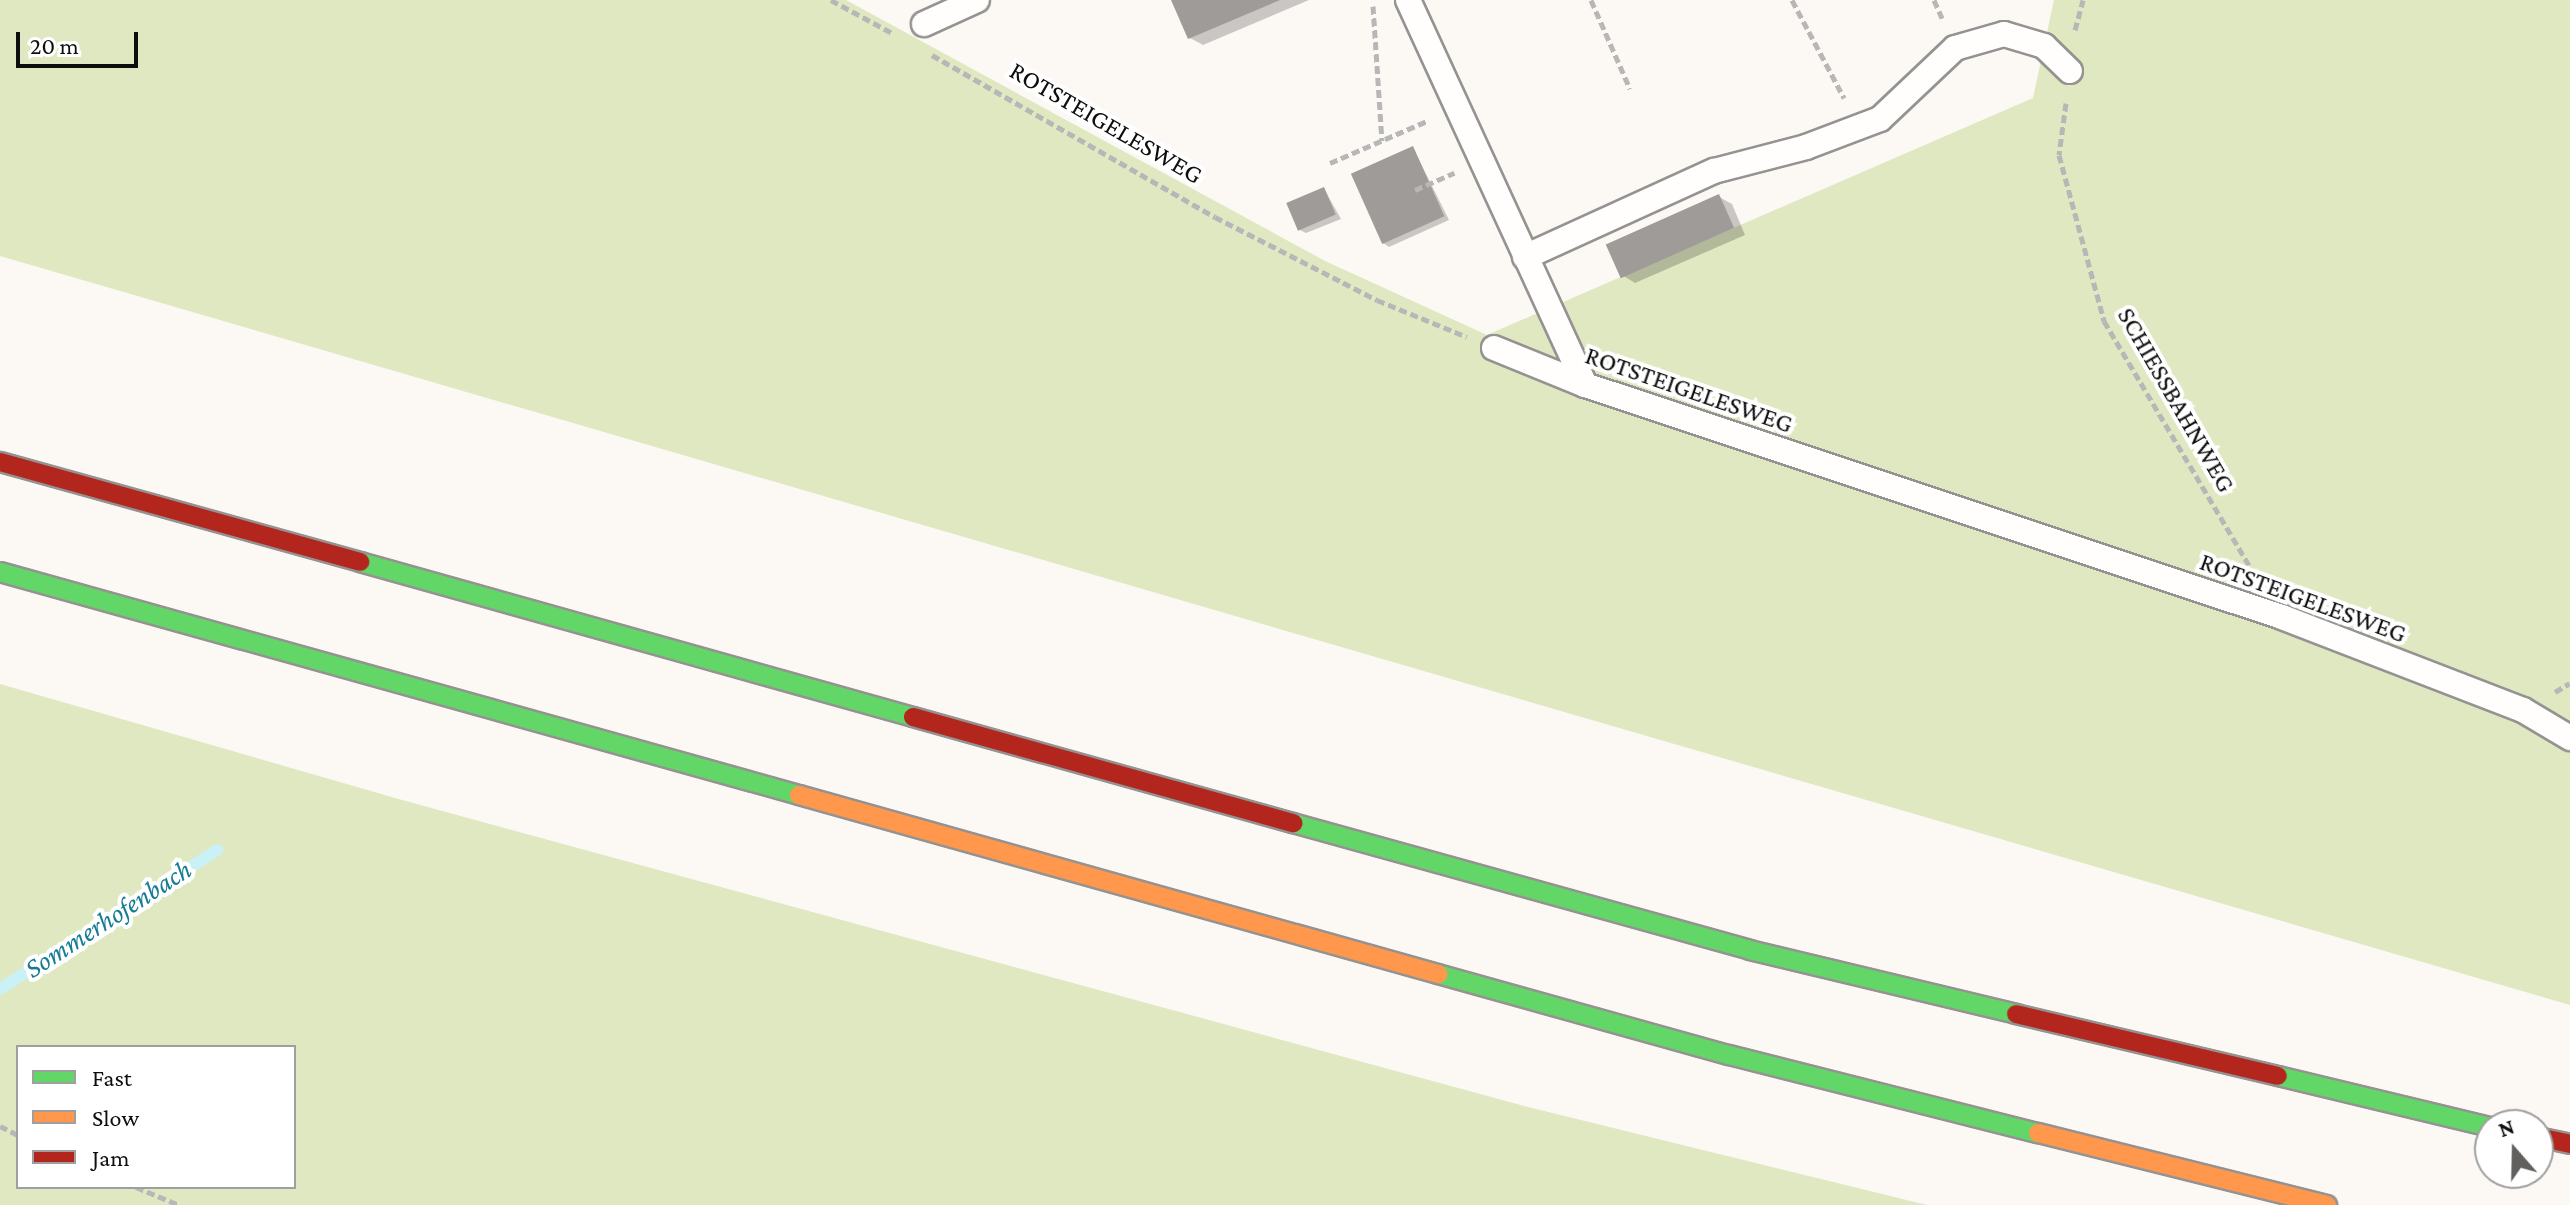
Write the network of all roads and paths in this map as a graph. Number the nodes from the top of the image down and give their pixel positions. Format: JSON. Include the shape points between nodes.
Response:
{"nodes":[{"id":1,"x":831,"y":0,"type":"edge"},
{"id":2,"x":977,"y":0,"type":"edge"},
{"id":3,"x":1373,"y":0,"type":"edge"},
{"id":4,"x":1408,"y":0,"type":"edge"},
{"id":5,"x":1591,"y":0,"type":"edge"},
{"id":6,"x":1792,"y":0,"type":"edge"},
{"id":7,"x":2083,"y":0,"type":"edge"},
{"id":8,"x":924,"y":24,"type":"dead end"},
{"id":9,"x":894,"y":34,"type":"dead end"},
{"id":10,"x":921,"y":49,"type":"dead end"},
{"id":11,"x":2070,"y":71,"type":"junction"},
{"id":12,"x":1630,"y":89,"type":"dead end"},
{"id":13,"x":1457,"y":108,"type":"junction"},
{"id":14,"x":1860,"y":127,"type":"junction"},
{"id":15,"x":1382,"y":141,"type":"junction"},
{"id":16,"x":1482,"y":160,"type":"junction"},
{"id":17,"x":1330,"y":163,"type":"dead end"},
{"id":18,"x":1415,"y":190,"type":"dead end"},
{"id":19,"x":1525,"y":257,"type":"junction"},
{"id":20,"x":1494,"y":348,"type":"joint"},
{"id":21,"x":1585,"y":385,"type":"junction"},
{"id":22,"x":0,"y":462,"type":"edge"},
{"id":23,"x":0,"y":572,"type":"edge"},
{"id":24,"x":2282,"y":617,"type":"junction"},
{"id":25,"x":2570,"y":738,"type":"edge"},
{"id":26,"x":2474,"y":1123,"type":"edge"},
{"id":27,"x":141,"y":1189,"type":"edge"},
{"id":28,"x":179,"y":1205,"type":"edge"},
{"id":29,"x":2327,"y":1205,"type":"edge"}],
"edges":[{"from":1,"to":9,"type":"path"},
{"from":2,"to":8,"type":"lane"},
{"from":3,"to":15,"type":"path"},
{"from":4,"to":13,"type":"lane"},
{"from":5,"to":12,"type":"path"},
{"from":6,"to":14,"type":"path"},
{"from":7,"to":11,"type":"path","name":"SCHIESSBAHNWEG"},
{"from":10,"to":20,"type":"path","name":"ROTSTEIGELESWEG","via":[[1215,217],[1377,300]]},
{"from":11,"to":14,"type":"lane","via":[[2044,46],[2004,34],[1955,48],[1880,119]]},
{"from":11,"to":24,"type":"path","name":"SCHIESSBAHNWEG","via":[[2059,155],[2104,321]]},
{"from":13,"to":15,"type":"path"},
{"from":13,"to":16,"type":"lane"},
{"from":14,"to":19,"type":"lane","via":[[1714,171]]},
{"from":15,"to":17,"type":"path"},
{"from":16,"to":18,"type":"path"},
{"from":16,"to":19,"type":"lane"},
{"from":19,"to":21,"type":"lane"},
{"from":20,"to":21,"type":"lane","name":"ROTSTEIGELESWEG"},
{"from":21,"to":24,"type":"lane","name":"ROTSTEIGELESWEG"},
{"from":22,"to":26,"type":"highway","via":[[1735,946]]},
{"from":23,"to":29,"type":"highway","via":[[1699,1047]]},
{"from":24,"to":25,"type":"lane","name":"ROTSTEIGELESWEG","via":[[2523,710]]},
{"from":27,"to":28,"type":"path"}]}
